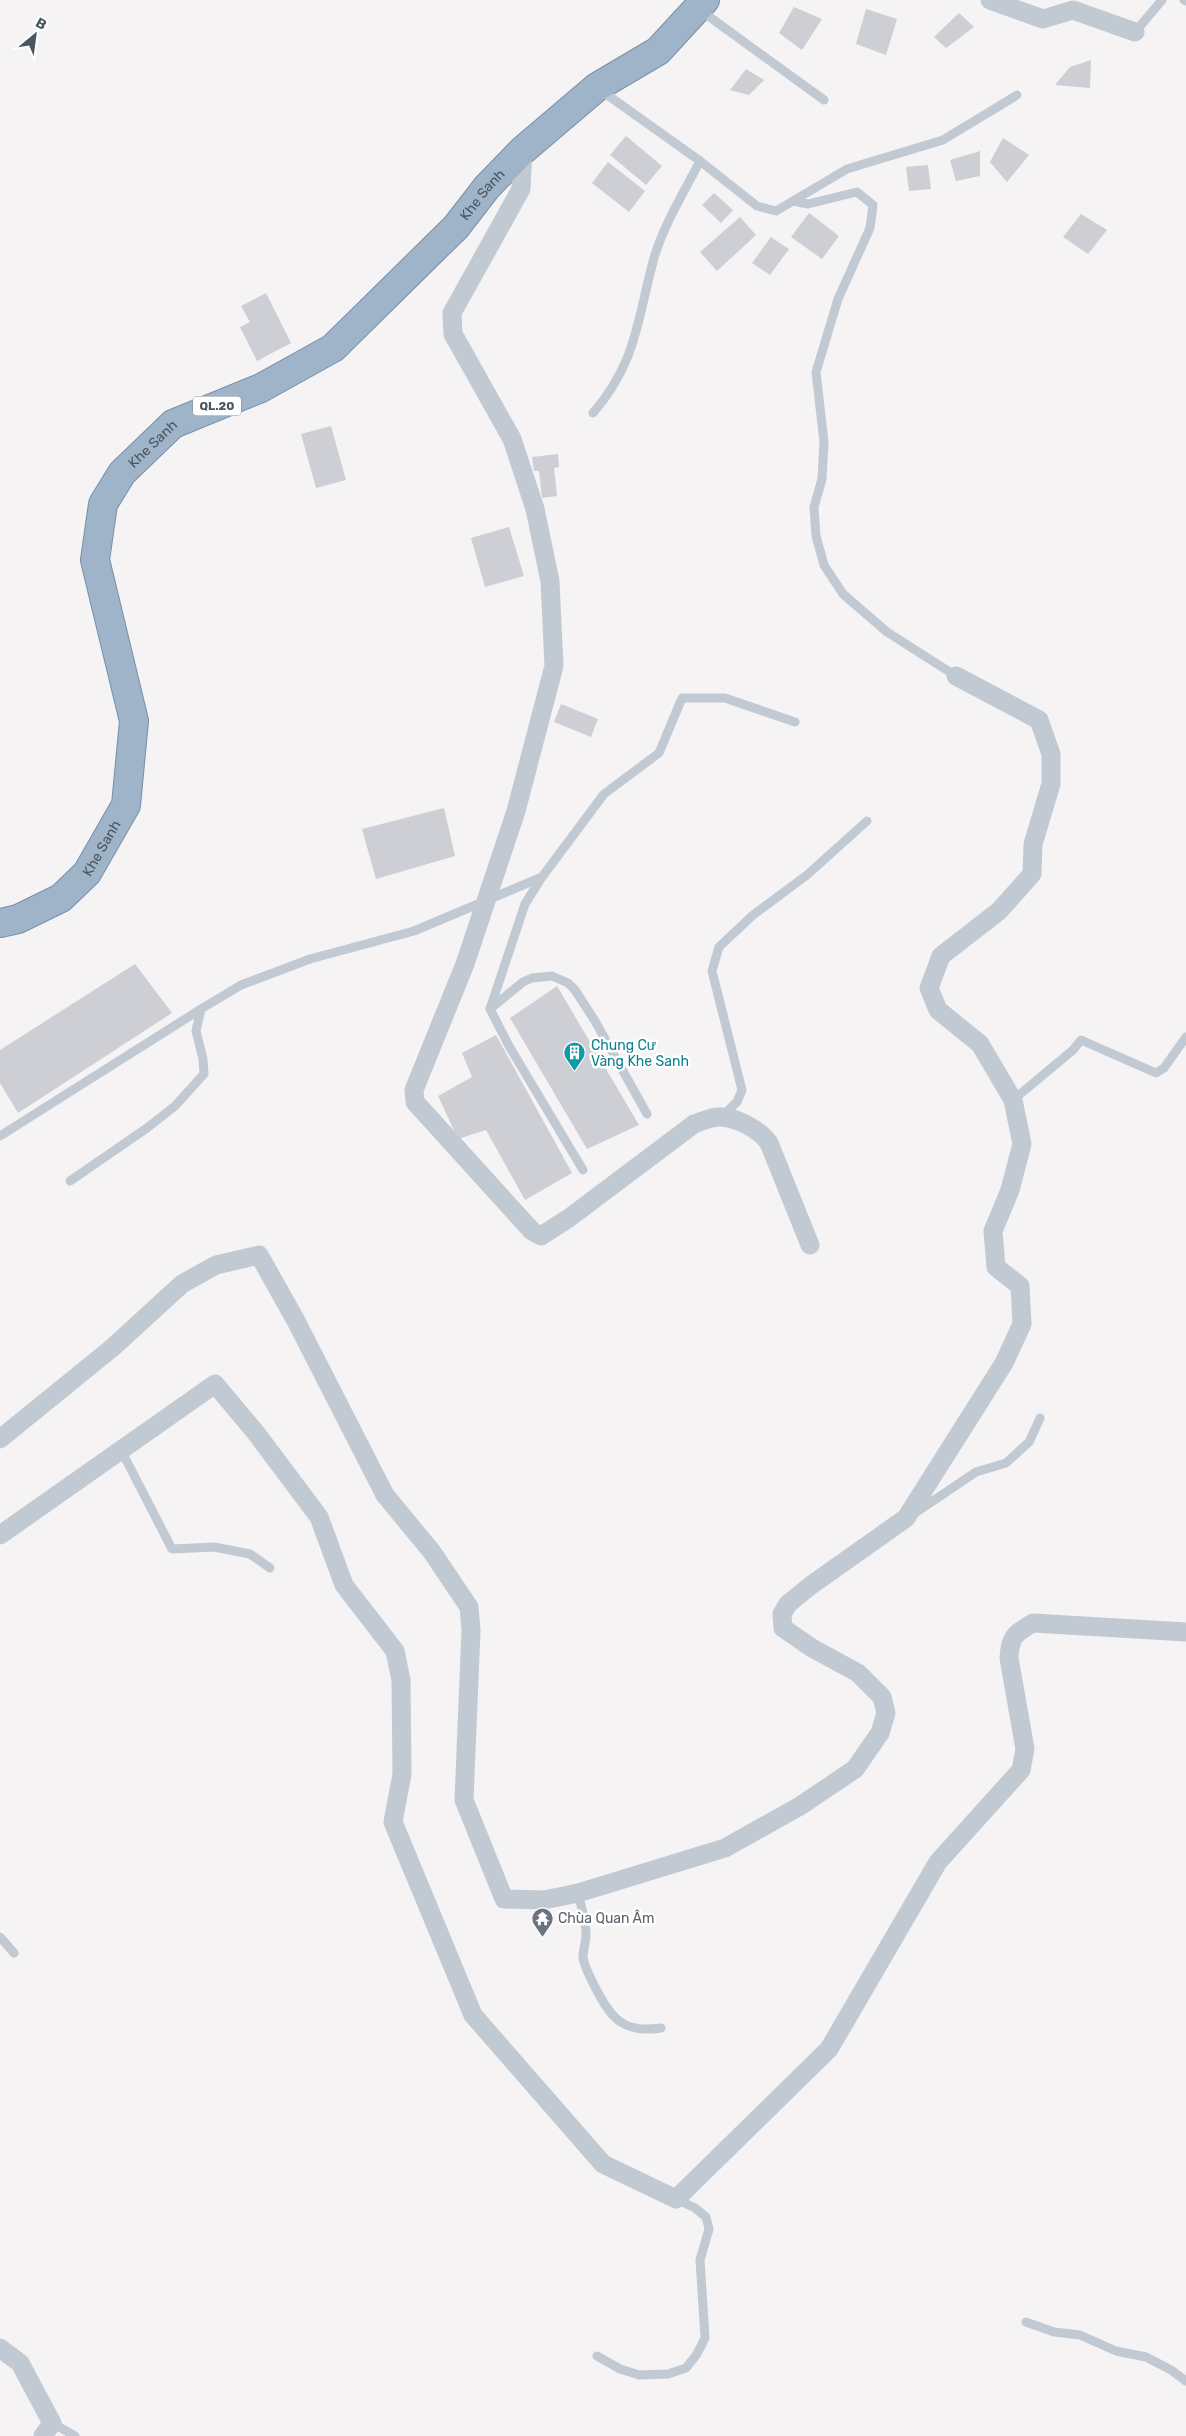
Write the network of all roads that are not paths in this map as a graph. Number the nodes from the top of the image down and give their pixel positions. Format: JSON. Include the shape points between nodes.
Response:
{"nodes":[{"id":1,"x":990,"y":0,"type":"edge"},
{"id":2,"x":1162,"y":0,"type":"edge"},
{"id":3,"x":701,"y":4,"type":"edge"},
{"id":4,"x":1135,"y":32,"type":"joint"},
{"id":5,"x":597,"y":87,"type":"junction"},
{"id":6,"x":1016,"y":95,"type":"dead end"},
{"id":7,"x":824,"y":100,"type":"dead end"},
{"id":8,"x":524,"y":150,"type":"junction"},
{"id":9,"x":700,"y":161,"type":"junction"},
{"id":10,"x":793,"y":201,"type":"junction"},
{"id":11,"x":593,"y":413,"type":"dead end"},
{"id":12,"x":956,"y":676,"type":"joint"},
{"id":13,"x":795,"y":722,"type":"dead end"},
{"id":14,"x":867,"y":821,"type":"dead end"},
{"id":15,"x":542,"y":877,"type":"junction"},
{"id":16,"x":487,"y":898,"type":"junction"},
{"id":17,"x":0,"y":923,"type":"edge"},
{"id":18,"x":201,"y":1009,"type":"junction"},
{"id":19,"x":490,"y":1009,"type":"junction"},
{"id":20,"x":1186,"y":1037,"type":"edge"},
{"id":21,"x":1013,"y":1100,"type":"junction"},
{"id":22,"x":646,"y":1114,"type":"dead end"},
{"id":23,"x":721,"y":1117,"type":"junction"},
{"id":24,"x":0,"y":1136,"type":"edge"},
{"id":25,"x":583,"y":1170,"type":"dead end"},
{"id":26,"x":70,"y":1180,"type":"dead end"},
{"id":27,"x":810,"y":1245,"type":"dead end"},
{"id":28,"x":1040,"y":1418,"type":"dead end"},
{"id":29,"x":0,"y":1439,"type":"edge"},
{"id":30,"x":121,"y":1450,"type":"junction"},
{"id":31,"x":906,"y":1518,"type":"junction"},
{"id":32,"x":0,"y":1535,"type":"edge"},
{"id":33,"x":270,"y":1568,"type":"dead end"},
{"id":34,"x":1186,"y":1632,"type":"edge"},
{"id":35,"x":578,"y":1893,"type":"junction"},
{"id":36,"x":0,"y":1937,"type":"edge"},
{"id":37,"x":14,"y":1953,"type":"dead end"},
{"id":38,"x":661,"y":2028,"type":"dead end"},
{"id":39,"x":676,"y":2199,"type":"junction"},
{"id":40,"x":1026,"y":2322,"type":"dead end"},
{"id":41,"x":0,"y":2348,"type":"edge"},
{"id":42,"x":597,"y":2356,"type":"dead end"},
{"id":43,"x":1186,"y":2381,"type":"edge"},
{"id":44,"x":48,"y":2429,"type":"edge"},
{"id":45,"x":75,"y":2436,"type":"edge"}],
"edges":[{"from":1,"to":4,"type":"street","via":[[1043,19],[1073,10]]},
{"from":2,"to":4,"type":"lane"},
{"from":3,"to":5,"type":"highway","name":"Khe Sanh","number":"QL.20","via":[[658,51]]},
{"from":3,"to":7,"type":"lane"},
{"from":5,"to":8,"type":"highway","name":"Khe Sanh","number":"QL.20"},
{"from":5,"to":9,"type":"lane"},
{"from":6,"to":10,"type":"lane","via":[[943,140],[847,169]]},
{"from":8,"to":16,"type":"street","via":[[521,189],[452,313],[453,334],[512,439],[535,509],[550,581],[554,666],[516,811]]},
{"from":8,"to":17,"type":"highway","name":"Khe Sanh","number":"QL.20","via":[[487,187],[456,227],[332,348],[261,388],[174,424],[122,473],[103,504],[95,560],[134,721],[126,805],[87,874],[61,898],[18,919]]},
{"from":9,"to":10,"type":"lane","via":[[757,206],[776,211]]},
{"from":9,"to":11,"type":"lane","via":[[654,258],[627,361],[609,395]]},
{"from":10,"to":12,"type":"lane","via":[[808,204],[857,192],[873,205],[870,228],[838,299],[816,372],[824,442],[822,479],[814,508],[816,536],[824,565],[843,594],[880,626]]},
{"from":12,"to":21,"type":"street","via":[[1039,720],[1051,754],[1051,784],[1033,844],[1032,874],[999,911],[941,956],[929,988],[938,1010],[980,1044]]},
{"from":13,"to":15,"type":"lane","via":[[725,698],[682,698],[659,754],[604,794]]},
{"from":14,"to":23,"type":"lane","via":[[807,875],[753,915],[719,948],[712,970],[742,1090],[737,1102]]},
{"from":15,"to":16,"type":"lane"},
{"from":15,"to":19,"type":"lane","via":[[525,904]]},
{"from":16,"to":18,"type":"lane","via":[[414,931],[310,958],[241,984]]},
{"from":16,"to":23,"type":"street","via":[[465,964],[414,1090],[415,1102],[532,1231],[541,1236],[551,1230],[684,1130]]},
{"from":18,"to":24,"type":"lane"},
{"from":18,"to":26,"type":"lane","via":[[196,1031],[204,1074],[175,1106]]},
{"from":19,"to":22,"type":"lane","via":[[532,978],[552,976],[568,984],[594,1021]]},
{"from":19,"to":25,"type":"lane"},
{"from":20,"to":21,"type":"lane","via":[[1164,1068],[1156,1073],[1081,1040]]},
{"from":21,"to":31,"type":"street","via":[[1022,1144],[1010,1190],[993,1231],[996,1267],[1020,1286],[1022,1324],[1004,1363]]},
{"from":23,"to":27,"type":"street","via":[[764,1136]]},
{"from":28,"to":31,"type":"lane","via":[[1029,1442],[1006,1463],[976,1472]]},
{"from":29,"to":35,"type":"street","via":[[112,1348],[182,1284],[216,1265],[259,1255],[385,1495],[432,1552],[469,1607],[471,1630],[464,1800],[504,1900],[544,1900]]},
{"from":30,"to":32,"type":"street"},
{"from":30,"to":33,"type":"lane","via":[[172,1549],[214,1547],[250,1554]]},
{"from":30,"to":39,"type":"street","via":[[215,1384],[319,1517],[344,1585],[395,1651],[401,1680],[402,1774],[393,1822],[473,2015],[603,2164]]},
{"from":31,"to":35,"type":"street","via":[[810,1586],[788,1604],[782,1614],[783,1628],[858,1674],[882,1696],[886,1712],[880,1733],[855,1769],[800,1806],[725,1848]]},
{"from":34,"to":39,"type":"street","via":[[1033,1623],[1018,1631],[1010,1644],[1009,1658],[1025,1749],[1021,1770],[938,1862],[830,2049]]},
{"from":35,"to":38,"type":"lane","via":[[586,1932],[583,1957],[606,2008],[614,2018],[628,2026],[644,2030]]},
{"from":36,"to":37,"type":"lane"},
{"from":39,"to":42,"type":"lane","via":[[706,2217],[710,2230],[700,2260],[705,2338],[697,2354],[686,2368],[668,2374],[639,2375],[620,2370]]},
{"from":40,"to":43,"type":"lane","via":[[1054,2332],[1080,2335],[1116,2351],[1146,2357]]},
{"from":41,"to":44,"type":"street","via":[[20,2363]]},
{"from":44,"to":45,"type":"lane"}]}
